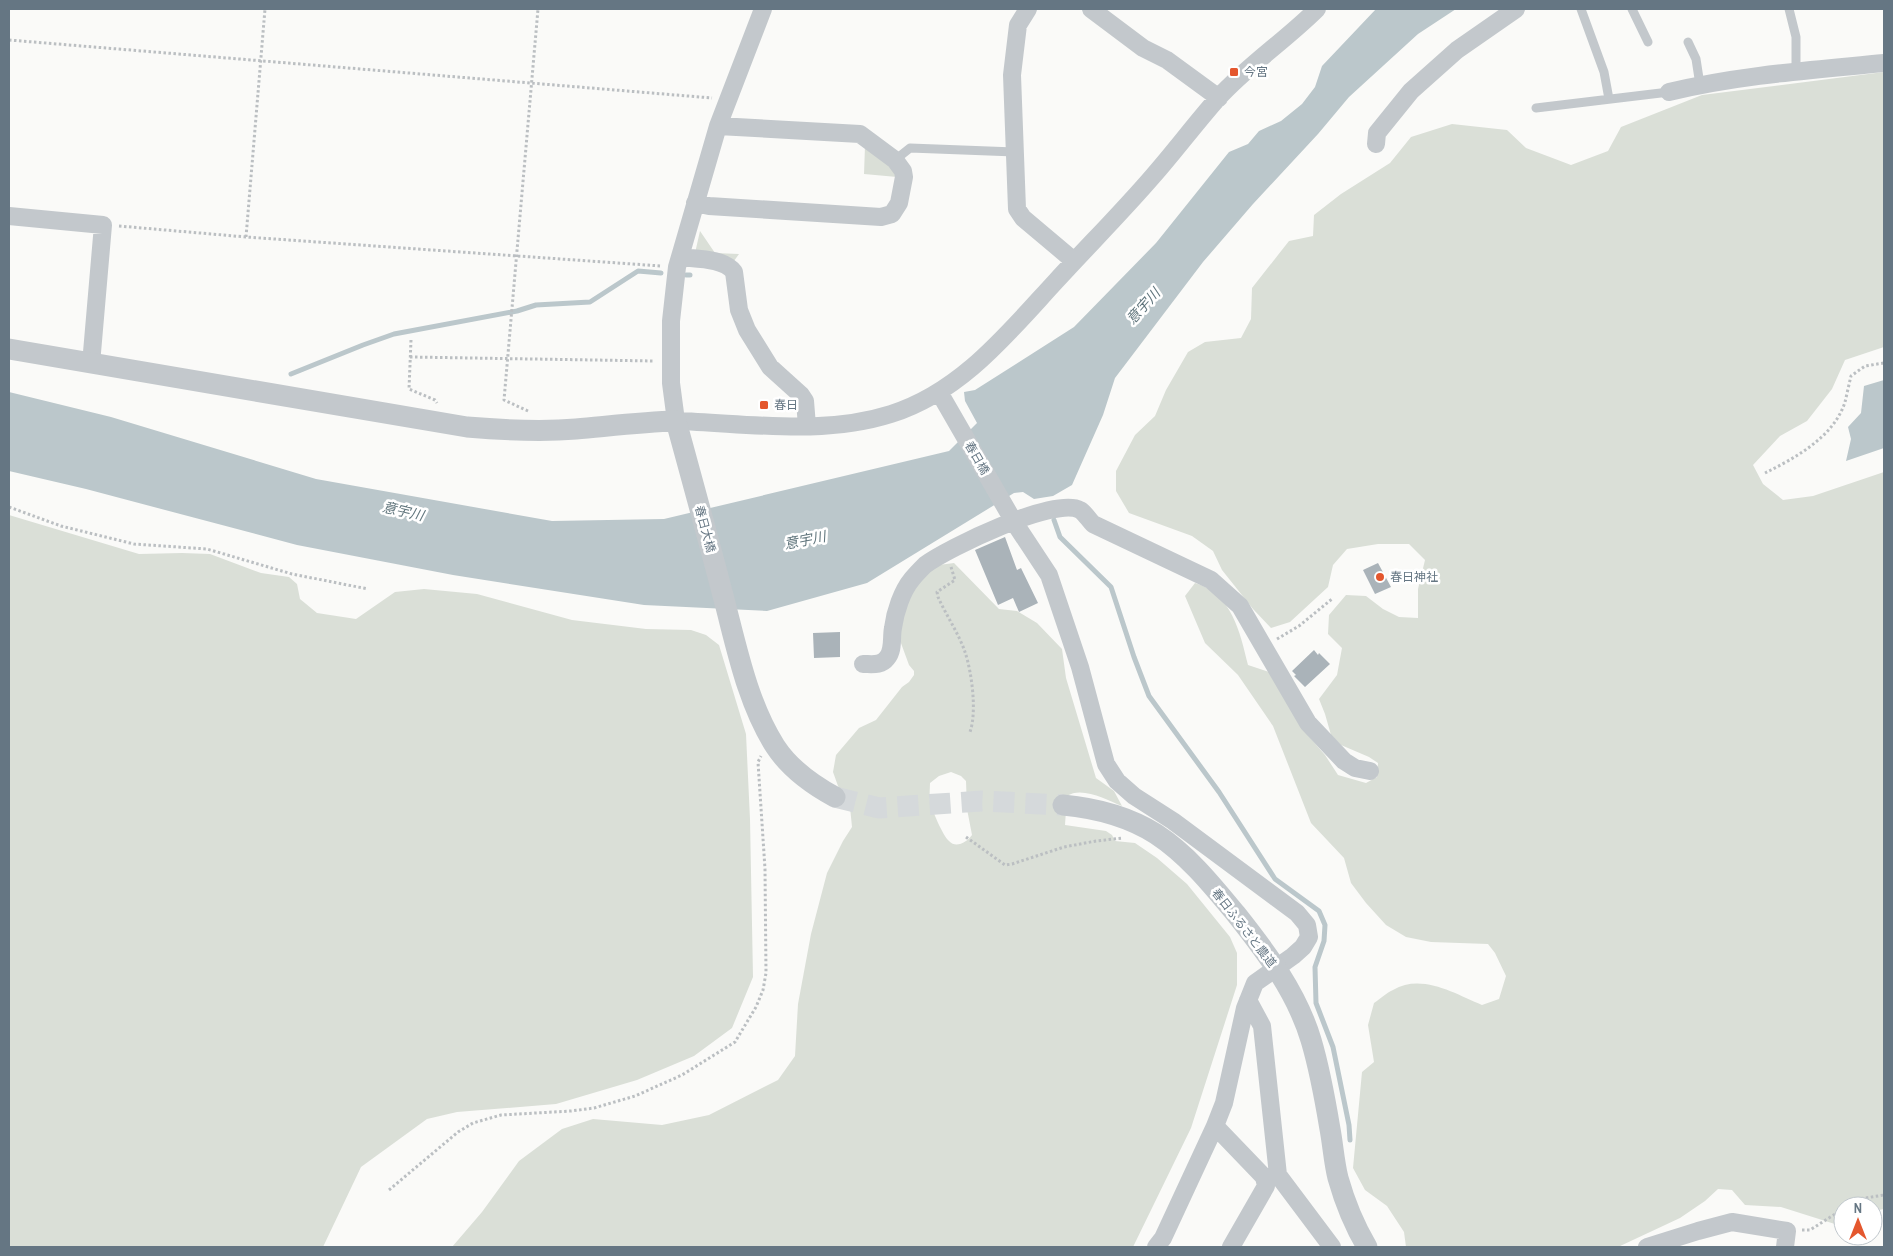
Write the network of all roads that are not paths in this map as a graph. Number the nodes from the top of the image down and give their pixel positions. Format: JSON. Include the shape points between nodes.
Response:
{"nodes":[{"id":1,"x":763,"y":9,"type":"edge"},
{"id":2,"x":1028,"y":9,"type":"edge"},
{"id":3,"x":1318,"y":9,"type":"edge"},
{"id":4,"x":1516,"y":9,"type":"edge"},
{"id":5,"x":1581,"y":9,"type":"edge"},
{"id":6,"x":1632,"y":9,"type":"edge"},
{"id":7,"x":1788,"y":9,"type":"edge"},
{"id":8,"x":1099,"y":11,"type":"edge"},
{"id":9,"x":1648,"y":42,"type":"dead end"},
{"id":10,"x":1688,"y":42,"type":"dead end"},
{"id":11,"x":1884,"y":63,"type":"edge"},
{"id":12,"x":1796,"y":72,"type":"junction"},
{"id":13,"x":1700,"y":85,"type":"junction"},
{"id":14,"x":1669,"y":92,"type":"joint"},
{"id":15,"x":1219,"y":98,"type":"junction"},
{"id":16,"x":1609,"y":99,"type":"junction"},
{"id":17,"x":1536,"y":108,"type":"dead end"},
{"id":18,"x":718,"y":126,"type":"junction"},
{"id":19,"x":1376,"y":144,"type":"dead end"},
{"id":20,"x":1015,"y":152,"type":"junction"},
{"id":21,"x":895,"y":160,"type":"junction"},
{"id":22,"x":695,"y":204,"type":"junction"},
{"id":23,"x":9,"y":216,"type":"edge"},
{"id":24,"x":1074,"y":261,"type":"junction"},
{"id":25,"x":679,"y":262,"type":"junction"},
{"id":26,"x":9,"y":349,"type":"edge"},
{"id":27,"x":91,"y":364,"type":"junction"},
{"id":28,"x":941,"y":397,"type":"junction"},
{"id":29,"x":678,"y":426,"type":"junction"},
{"id":30,"x":807,"y":426,"type":"junction"},
{"id":31,"x":1012,"y":518,"type":"junction"},
{"id":32,"x":863,"y":664,"type":"dead end"},
{"id":33,"x":1370,"y":771,"type":"dead end"},
{"id":34,"x":835,"y":797,"type":"tunnel mouth"},
{"id":35,"x":1063,"y":804,"type":"tunnel mouth"},
{"id":36,"x":1275,"y":967,"type":"junction"},
{"id":37,"x":1248,"y":1000,"type":"junction"},
{"id":38,"x":1215,"y":1126,"type":"junction"},
{"id":39,"x":1271,"y":1178,"type":"junction"},
{"id":40,"x":1786,"y":1239,"type":"edge"},
{"id":41,"x":1156,"y":1247,"type":"edge"},
{"id":42,"x":1231,"y":1247,"type":"edge"},
{"id":43,"x":1332,"y":1247,"type":"edge"},
{"id":44,"x":1368,"y":1247,"type":"edge"},
{"id":45,"x":1647,"y":1247,"type":"edge"}],
"edges":[{"from":1,"to":18,"type":"street"},
{"from":2,"to":20,"type":"street","via":[[1018,25],[1012,75]]},
{"from":3,"to":15,"type":"street"},
{"from":4,"to":19,"type":"street","via":[[1457,50],[1411,91],[1377,133]]},
{"from":5,"to":16,"type":"lane","via":[[1604,72]]},
{"from":6,"to":9,"type":"lane"},
{"from":7,"to":12,"type":"lane","via":[[1796,37]]},
{"from":8,"to":15,"type":"street","via":[[1143,48],[1167,60]]},
{"from":10,"to":13,"type":"lane","via":[[1696,59]]},
{"from":11,"to":12,"type":"street"},
{"from":12,"to":13,"type":"street"},
{"from":13,"to":14,"type":"street"},
{"from":14,"to":16,"type":"lane"},
{"from":15,"to":24,"type":"street"},
{"from":16,"to":17,"type":"lane"},
{"from":18,"to":21,"type":"street","via":[[860,134]]},
{"from":18,"to":22,"type":"street"},
{"from":20,"to":21,"type":"lane","via":[[910,148]]},
{"from":20,"to":24,"type":"street","via":[[1017,209],[1022,218]]},
{"from":21,"to":22,"type":"street","via":[[904,177],[899,204],[892,214],[886,216]]},
{"from":22,"to":25,"type":"street"},
{"from":23,"to":27,"type":"street","via":[[103,224]]},
{"from":24,"to":28,"type":"street","via":[[1011,330]]},
{"from":25,"to":29,"type":"street","via":[[671,308],[671,383]]},
{"from":25,"to":30,"type":"street","via":[[723,264],[731,268],[742,321],[770,367],[801,395]]},
{"from":26,"to":27,"type":"street"},
{"from":27,"to":29,"type":"street","via":[[484,428],[574,429],[644,422]]},
{"from":28,"to":30,"type":"street","via":[[860,421]]},
{"from":28,"to":31,"type":"street","name":"春日橋"},
{"from":29,"to":30,"type":"street"},
{"from":29,"to":34,"type":"street","name":"春日大橋","via":[[756,709],[782,756],[805,779]]},
{"from":31,"to":32,"type":"street","via":[[954,548],[910,580],[895,617],[888,657],[878,664]]},
{"from":31,"to":33,"type":"street","via":[[1040,511],[1080,510],[1093,524],[1211,580],[1240,606],[1308,723],[1344,761],[1355,768]]},
{"from":31,"to":36,"type":"street","name":"春日橋","via":[[1049,575],[1080,667],[1106,764],[1117,781],[1298,912],[1307,925],[1309,937],[1303,947]]},
{"from":35,"to":36,"type":"street","name":"春日ふるさと農道","via":[[1101,811],[1137,824],[1174,847],[1207,880],[1262,946]]},
{"from":36,"to":37,"type":"street","name":"春日橋","via":[[1255,983]]},
{"from":36,"to":44,"type":"street","name":"春日ふるさと農道","via":[[1292,993],[1310,1039],[1323,1084],[1338,1176],[1352,1219]]},
{"from":37,"to":38,"type":"street","name":"春日橋","via":[[1229,1086]]},
{"from":37,"to":39,"type":"street","via":[[1262,1026]]},
{"from":38,"to":39,"type":"street","via":[[1264,1177]]},
{"from":38,"to":41,"type":"street","name":"春日橋"},
{"from":39,"to":42,"type":"street"},
{"from":39,"to":43,"type":"street"},
{"from":40,"to":45,"type":"street","via":[[1732,1222]]}]}
